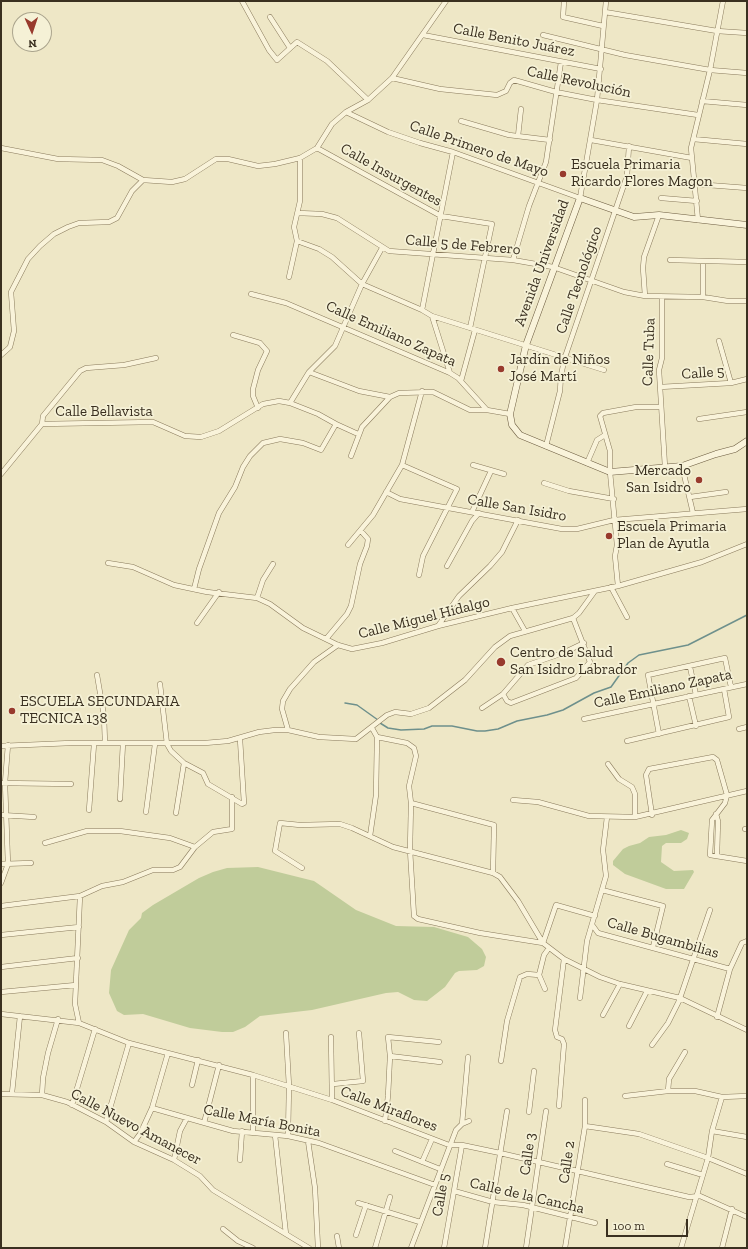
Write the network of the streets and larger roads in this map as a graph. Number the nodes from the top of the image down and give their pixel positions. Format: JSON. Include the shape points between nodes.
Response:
{"nodes":[{"id":1,"x":242,"y":1,"type":"edge"},
{"id":2,"x":446,"y":1,"type":"edge"},
{"id":3,"x":564,"y":1,"type":"edge"},
{"id":4,"x":606,"y":1,"type":"edge"},
{"id":5,"x":723,"y":1,"type":"edge"},
{"id":6,"x":605,"y":12,"type":"junction"},
{"id":7,"x":270,"y":17,"type":"dead end"},
{"id":8,"x":603,"y":26,"type":"junction"},
{"id":9,"x":717,"y":31,"type":"junction"},
{"id":10,"x":747,"y":33,"type":"edge"},
{"id":11,"x":423,"y":35,"type":"junction"},
{"id":12,"x":543,"y":35,"type":"dead end"},
{"id":13,"x":290,"y":48,"type":"junction"},
{"id":14,"x":602,"y":49,"type":"junction"},
{"id":15,"x":561,"y":62,"type":"junction"},
{"id":16,"x":600,"y":69,"type":"junction"},
{"id":17,"x":710,"y":70,"type":"junction"},
{"id":18,"x":747,"y":73,"type":"edge"},
{"id":19,"x":392,"y":78,"type":"junction"},
{"id":20,"x":556,"y":92,"type":"junction"},
{"id":21,"x":368,"y":100,"type":"junction"},
{"id":22,"x":597,"y":100,"type":"junction"},
{"id":23,"x":702,"y":101,"type":"junction"},
{"id":24,"x":747,"y":105,"type":"edge"},
{"id":25,"x":520,"y":109,"type":"dead end"},
{"id":26,"x":346,"y":112,"type":"junction"},
{"id":27,"x":698,"y":115,"type":"junction"},
{"id":28,"x":461,"y":120,"type":"dead end"},
{"id":29,"x":518,"y":136,"type":"junction"},
{"id":30,"x":693,"y":139,"type":"junction"},
{"id":31,"x":550,"y":140,"type":"junction"},
{"id":32,"x":591,"y":140,"type":"junction"},
{"id":33,"x":747,"y":144,"type":"edge"},
{"id":34,"x":629,"y":146,"type":"junction"},
{"id":35,"x":1,"y":148,"type":"edge"},
{"id":36,"x":317,"y":148,"type":"junction"},
{"id":37,"x":453,"y":152,"type":"junction"},
{"id":38,"x":300,"y":158,"type":"junction"},
{"id":39,"x":692,"y":158,"type":"junction"},
{"id":40,"x":142,"y":180,"type":"junction"},
{"id":41,"x":538,"y":183,"type":"junction"},
{"id":42,"x":695,"y":184,"type":"junction"},
{"id":43,"x":747,"y":188,"type":"edge"},
{"id":44,"x":580,"y":198,"type":"junction"},
{"id":45,"x":661,"y":198,"type":"dead end"},
{"id":46,"x":697,"y":201,"type":"junction"},
{"id":47,"x":615,"y":211,"type":"junction"},
{"id":48,"x":298,"y":213,"type":"junction"},
{"id":49,"x":659,"y":215,"type":"junction"},
{"id":50,"x":441,"y":216,"type":"junction"},
{"id":51,"x":698,"y":220,"type":"junction"},
{"id":52,"x":747,"y":225,"type":"edge"},
{"id":53,"x":297,"y":241,"type":"junction"},
{"id":54,"x":382,"y":248,"type":"junction"},
{"id":55,"x":434,"y":254,"type":"junction"},
{"id":56,"x":486,"y":258,"type":"junction"},
{"id":57,"x":513,"y":260,"type":"junction"},
{"id":58,"x":670,"y":260,"type":"dead end"},
{"id":59,"x":703,"y":262,"type":"junction"},
{"id":60,"x":747,"y":262,"type":"edge"},
{"id":61,"x":553,"y":267,"type":"junction"},
{"id":62,"x":289,"y":277,"type":"dead end"},
{"id":63,"x":592,"y":281,"type":"junction"},
{"id":64,"x":362,"y":284,"type":"junction"},
{"id":65,"x":251,"y":294,"type":"dead end"},
{"id":66,"x":645,"y":296,"type":"junction"},
{"id":67,"x":703,"y":297,"type":"junction"},
{"id":68,"x":662,"y":298,"type":"junction"},
{"id":69,"x":747,"y":301,"type":"edge"},
{"id":70,"x":422,"y":310,"type":"junction"},
{"id":71,"x":432,"y":316,"type":"junction"},
{"id":72,"x":342,"y":327,"type":"junction"},
{"id":73,"x":473,"y":329,"type":"junction"},
{"id":74,"x":233,"y":335,"type":"dead end"},
{"id":75,"x":719,"y":341,"type":"dead end"},
{"id":76,"x":526,"y":345,"type":"junction"},
{"id":77,"x":1,"y":355,"type":"edge"},
{"id":78,"x":565,"y":357,"type":"junction"},
{"id":79,"x":156,"y":358,"type":"dead end"},
{"id":80,"x":604,"y":370,"type":"dead end"},
{"id":81,"x":309,"y":372,"type":"junction"},
{"id":82,"x":450,"y":373,"type":"junction"},
{"id":83,"x":747,"y":379,"type":"edge"},
{"id":84,"x":461,"y":382,"type":"junction"},
{"id":85,"x":731,"y":383,"type":"junction"},
{"id":86,"x":660,"y":387,"type":"junction"},
{"id":87,"x":422,"y":391,"type":"junction"},
{"id":88,"x":390,"y":397,"type":"junction"},
{"id":89,"x":290,"y":403,"type":"junction"},
{"id":90,"x":660,"y":407,"type":"junction"},
{"id":91,"x":258,"y":408,"type":"junction"},
{"id":92,"x":487,"y":410,"type":"junction"},
{"id":93,"x":747,"y":412,"type":"edge"},
{"id":94,"x":510,"y":414,"type":"junction"},
{"id":95,"x":700,"y":419,"type":"dead end"},
{"id":96,"x":42,"y":424,"type":"junction"},
{"id":97,"x":336,"y":424,"type":"junction"},
{"id":98,"x":358,"y":434,"type":"junction"},
{"id":99,"x":605,"y":435,"type":"junction"},
{"id":100,"x":747,"y":441,"type":"edge"},
{"id":101,"x":546,"y":446,"type":"junction"},
{"id":102,"x":351,"y":456,"type":"dead end"},
{"id":103,"x":587,"y":464,"type":"junction"},
{"id":104,"x":402,"y":465,"type":"junction"},
{"id":105,"x":473,"y":465,"type":"dead end"},
{"id":106,"x":682,"y":466,"type":"junction"},
{"id":107,"x":665,"y":467,"type":"junction"},
{"id":108,"x":491,"y":471,"type":"junction"},
{"id":109,"x":610,"y":472,"type":"junction"},
{"id":110,"x":1,"y":474,"type":"edge"},
{"id":111,"x":504,"y":474,"type":"dead end"},
{"id":112,"x":544,"y":483,"type":"dead end"},
{"id":113,"x":386,"y":492,"type":"junction"},
{"id":114,"x":726,"y":492,"type":"dead end"},
{"id":115,"x":690,"y":497,"type":"junction"},
{"id":116,"x":614,"y":499,"type":"junction"},
{"id":117,"x":448,"y":508,"type":"junction"},
{"id":118,"x":747,"y":509,"type":"edge"},
{"id":119,"x":472,"y":512,"type":"junction"},
{"id":120,"x":479,"y":513,"type":"junction"},
{"id":121,"x":693,"y":513,"type":"junction"},
{"id":122,"x":518,"y":520,"type":"junction"},
{"id":123,"x":614,"y":520,"type":"junction"},
{"id":124,"x":361,"y":531,"type":"junction"},
{"id":125,"x":747,"y":544,"type":"edge"},
{"id":126,"x":348,"y":545,"type":"dead end"},
{"id":127,"x":108,"y":562,"type":"dead end"},
{"id":128,"x":273,"y":564,"type":"dead end"},
{"id":129,"x":447,"y":566,"type":"dead end"},
{"id":130,"x":419,"y":575,"type":"dead end"},
{"id":131,"x":618,"y":586,"type":"junction"},
{"id":132,"x":611,"y":587,"type":"junction"},
{"id":133,"x":194,"y":589,"type":"junction"},
{"id":134,"x":595,"y":590,"type":"junction"},
{"id":135,"x":219,"y":592,"type":"junction"},
{"id":136,"x":257,"y":598,"type":"junction"},
{"id":137,"x":512,"y":608,"type":"junction"},
{"id":138,"x":627,"y":617,"type":"dead end"},
{"id":139,"x":573,"y":618,"type":"junction"},
{"id":140,"x":197,"y":623,"type":"dead end"},
{"id":141,"x":438,"y":626,"type":"junction"},
{"id":142,"x":525,"y":631,"type":"junction"},
{"id":143,"x":326,"y":639,"type":"junction"},
{"id":144,"x":584,"y":643,"type":"junction"},
{"id":145,"x":338,"y":645,"type":"junction"},
{"id":146,"x":690,"y":666,"type":"junction"},
{"id":147,"x":97,"y":675,"type":"dead end"},
{"id":148,"x":160,"y":684,"type":"dead end"},
{"id":149,"x":747,"y":684,"type":"edge"},
{"id":150,"x":731,"y":688,"type":"junction"},
{"id":151,"x":724,"y":689,"type":"junction"},
{"id":152,"x":503,"y":694,"type":"junction"},
{"id":153,"x":696,"y":695,"type":"junction"},
{"id":154,"x":689,"y":696,"type":"junction"},
{"id":155,"x":652,"y":703,"type":"junction"},
{"id":156,"x":482,"y":708,"type":"dead end"},
{"id":157,"x":584,"y":719,"type":"dead end"},
{"id":158,"x":696,"y":726,"type":"junction"},
{"id":159,"x":372,"y":728,"type":"junction"},
{"id":160,"x":747,"y":728,"type":"edge"},
{"id":161,"x":739,"y":729,"type":"dead end"},
{"id":162,"x":288,"y":730,"type":"junction"},
{"id":163,"x":658,"y":734,"type":"junction"},
{"id":164,"x":377,"y":737,"type":"junction"},
{"id":165,"x":240,"y":739,"type":"junction"},
{"id":166,"x":627,"y":741,"type":"dead end"},
{"id":167,"x":105,"y":743,"type":"junction"},
{"id":168,"x":123,"y":743,"type":"junction"},
{"id":169,"x":94,"y":744,"type":"junction"},
{"id":170,"x":155,"y":744,"type":"junction"},
{"id":171,"x":167,"y":744,"type":"junction"},
{"id":172,"x":8,"y":745,"type":"junction"},
{"id":173,"x":1,"y":746,"type":"edge"},
{"id":174,"x":184,"y":763,"type":"junction"},
{"id":175,"x":608,"y":764,"type":"dead end"},
{"id":176,"x":3,"y":783,"type":"edge"},
{"id":177,"x":71,"y":784,"type":"dead end"},
{"id":178,"x":746,"y":792,"type":"edge"},
{"id":179,"x":727,"y":795,"type":"junction"},
{"id":180,"x":232,"y":798,"type":"junction"},
{"id":181,"x":120,"y":799,"type":"dead end"},
{"id":182,"x":513,"y":800,"type":"dead end"},
{"id":183,"x":411,"y":803,"type":"junction"},
{"id":184,"x":89,"y":810,"type":"dead end"},
{"id":185,"x":146,"y":812,"type":"dead end"},
{"id":186,"x":176,"y":813,"type":"dead end"},
{"id":187,"x":4,"y":815,"type":"edge"},
{"id":188,"x":652,"y":815,"type":"junction"},
{"id":189,"x":34,"y":817,"type":"dead end"},
{"id":190,"x":607,"y":817,"type":"junction"},
{"id":191,"x":635,"y":817,"type":"junction"},
{"id":192,"x":3,"y":832,"type":"edge"},
{"id":193,"x":370,"y":836,"type":"junction"},
{"id":194,"x":44,"y":843,"type":"dead end"},
{"id":195,"x":195,"y":847,"type":"junction"},
{"id":196,"x":410,"y":850,"type":"junction"},
{"id":197,"x":747,"y":861,"type":"edge"},
{"id":198,"x":31,"y":863,"type":"dead end"},
{"id":199,"x":1,"y":864,"type":"edge"},
{"id":200,"x":8,"y":864,"type":"junction"},
{"id":201,"x":302,"y":868,"type":"dead end"},
{"id":202,"x":493,"y":873,"type":"junction"},
{"id":203,"x":1,"y":883,"type":"edge"},
{"id":204,"x":602,"y":890,"type":"junction"},
{"id":205,"x":80,"y":896,"type":"junction"},
{"id":206,"x":1,"y":906,"type":"edge"},
{"id":207,"x":710,"y":910,"type":"dead end"},
{"id":208,"x":595,"y":916,"type":"junction"},
{"id":209,"x":592,"y":926,"type":"junction"},
{"id":210,"x":79,"y":927,"type":"junction"},
{"id":211,"x":598,"y":933,"type":"junction"},
{"id":212,"x":1,"y":935,"type":"edge"},
{"id":213,"x":587,"y":941,"type":"junction"},
{"id":214,"x":747,"y":941,"type":"edge"},
{"id":215,"x":543,"y":943,"type":"junction"},
{"id":216,"x":653,"y":947,"type":"junction"},
{"id":217,"x":550,"y":948,"type":"junction"},
{"id":218,"x":78,"y":958,"type":"junction"},
{"id":219,"x":564,"y":958,"type":"junction"},
{"id":220,"x":693,"y":959,"type":"junction"},
{"id":221,"x":1,"y":967,"type":"edge"},
{"id":222,"x":584,"y":968,"type":"junction"},
{"id":223,"x":730,"y":969,"type":"junction"},
{"id":224,"x":539,"y":975,"type":"junction"},
{"id":225,"x":620,"y":984,"type":"junction"},
{"id":226,"x":76,"y":985,"type":"junction"},
{"id":227,"x":545,"y":989,"type":"dead end"},
{"id":228,"x":647,"y":991,"type":"junction"},
{"id":229,"x":1,"y":992,"type":"edge"},
{"id":230,"x":580,"y":998,"type":"dead end"},
{"id":231,"x":680,"y":998,"type":"junction"},
{"id":232,"x":1,"y":1014,"type":"edge"},
{"id":233,"x":604,"y":1015,"type":"dead end"},
{"id":234,"x":20,"y":1016,"type":"junction"},
{"id":235,"x":717,"y":1017,"type":"junction"},
{"id":236,"x":58,"y":1019,"type":"junction"},
{"id":237,"x":79,"y":1023,"type":"junction"},
{"id":238,"x":629,"y":1026,"type":"dead end"},
{"id":239,"x":95,"y":1029,"type":"junction"},
{"id":240,"x":747,"y":1030,"type":"edge"},
{"id":241,"x":286,"y":1033,"type":"dead end"},
{"id":242,"x":359,"y":1033,"type":"dead end"},
{"id":243,"x":331,"y":1037,"type":"dead end"},
{"id":244,"x":439,"y":1042,"type":"dead end"},
{"id":245,"x":129,"y":1043,"type":"junction"},
{"id":246,"x":652,"y":1045,"type":"dead end"},
{"id":247,"x":685,"y":1052,"type":"dead end"},
{"id":248,"x":168,"y":1053,"type":"junction"},
{"id":249,"x":390,"y":1056,"type":"junction"},
{"id":250,"x":468,"y":1057,"type":"dead end"},
{"id":251,"x":198,"y":1060,"type":"junction"},
{"id":252,"x":501,"y":1061,"type":"dead end"},
{"id":253,"x":440,"y":1062,"type":"dead end"},
{"id":254,"x":219,"y":1066,"type":"junction"},
{"id":255,"x":534,"y":1071,"type":"dead end"},
{"id":256,"x":253,"y":1075,"type":"junction"},
{"id":257,"x":333,"y":1084,"type":"junction"},
{"id":258,"x":192,"y":1085,"type":"dead end"},
{"id":259,"x":289,"y":1086,"type":"junction"},
{"id":260,"x":668,"y":1091,"type":"junction"},
{"id":261,"x":12,"y":1093,"type":"junction"},
{"id":262,"x":1,"y":1094,"type":"edge"},
{"id":263,"x":42,"y":1095,"type":"junction"},
{"id":264,"x":626,"y":1096,"type":"dead end"},
{"id":265,"x":747,"y":1096,"type":"edge"},
{"id":266,"x":722,"y":1097,"type":"junction"},
{"id":267,"x":332,"y":1100,"type":"junction"},
{"id":268,"x":585,"y":1100,"type":"dead end"},
{"id":269,"x":72,"y":1105,"type":"junction"},
{"id":270,"x":559,"y":1106,"type":"dead end"},
{"id":271,"x":152,"y":1108,"type":"junction"},
{"id":272,"x":507,"y":1111,"type":"dead end"},
{"id":273,"x":546,"y":1111,"type":"dead end"},
{"id":274,"x":529,"y":1112,"type":"dead end"},
{"id":275,"x":187,"y":1118,"type":"junction"},
{"id":276,"x":385,"y":1121,"type":"junction"},
{"id":277,"x":469,"y":1121,"type":"dead end"},
{"id":278,"x":106,"y":1122,"type":"junction"},
{"id":279,"x":204,"y":1123,"type":"junction"},
{"id":280,"x":462,"y":1124,"type":"junction"},
{"id":281,"x":585,"y":1126,"type":"junction"},
{"id":282,"x":242,"y":1131,"type":"junction"},
{"id":283,"x":712,"y":1131,"type":"junction"},
{"id":284,"x":253,"y":1132,"type":"junction"},
{"id":285,"x":275,"y":1135,"type":"junction"},
{"id":286,"x":288,"y":1136,"type":"junction"},
{"id":287,"x":747,"y":1136,"type":"edge"},
{"id":288,"x":432,"y":1138,"type":"junction"},
{"id":289,"x":308,"y":1141,"type":"junction"},
{"id":290,"x":134,"y":1142,"type":"junction"},
{"id":291,"x":450,"y":1145,"type":"junction"},
{"id":292,"x":462,"y":1145,"type":"junction"},
{"id":293,"x":395,"y":1151,"type":"dead end"},
{"id":294,"x":500,"y":1153,"type":"junction"},
{"id":295,"x":708,"y":1158,"type":"junction"},
{"id":296,"x":174,"y":1160,"type":"junction"},
{"id":297,"x":240,"y":1160,"type":"dead end"},
{"id":298,"x":422,"y":1162,"type":"junction"},
{"id":299,"x":540,"y":1164,"type":"junction"},
{"id":300,"x":667,"y":1164,"type":"dead end"},
{"id":301,"x":440,"y":1168,"type":"junction"},
{"id":302,"x":578,"y":1173,"type":"junction"},
{"id":303,"x":747,"y":1174,"type":"edge"},
{"id":304,"x":703,"y":1175,"type":"junction"},
{"id":305,"x":435,"y":1185,"type":"junction"},
{"id":306,"x":454,"y":1191,"type":"junction"},
{"id":307,"x":390,"y":1197,"type":"dead end"},
{"id":308,"x":695,"y":1198,"type":"junction"},
{"id":309,"x":493,"y":1202,"type":"junction"},
{"id":310,"x":358,"y":1203,"type":"dead end"},
{"id":311,"x":366,"y":1205,"type":"junction"},
{"id":312,"x":532,"y":1208,"type":"junction"},
{"id":313,"x":732,"y":1209,"type":"junction"},
{"id":314,"x":385,"y":1211,"type":"junction"},
{"id":315,"x":747,"y":1217,"type":"edge"},
{"id":316,"x":571,"y":1218,"type":"junction"},
{"id":317,"x":420,"y":1222,"type":"junction"},
{"id":318,"x":595,"y":1223,"type":"dead end"},
{"id":319,"x":223,"y":1229,"type":"dead end"},
{"id":320,"x":286,"y":1234,"type":"junction"},
{"id":321,"x":356,"y":1235,"type":"dead end"},
{"id":322,"x":337,"y":1236,"type":"dead end"},
{"id":323,"x":253,"y":1248,"type":"edge"},
{"id":324,"x":309,"y":1248,"type":"edge"},
{"id":325,"x":318,"y":1248,"type":"edge"},
{"id":326,"x":339,"y":1248,"type":"edge"},
{"id":327,"x":375,"y":1248,"type":"edge"},
{"id":328,"x":411,"y":1248,"type":"edge"},
{"id":329,"x":444,"y":1248,"type":"edge"},
{"id":330,"x":485,"y":1248,"type":"edge"},
{"id":331,"x":526,"y":1248,"type":"edge"},
{"id":332,"x":565,"y":1248,"type":"edge"},
{"id":333,"x":681,"y":1248,"type":"edge"},
{"id":334,"x":722,"y":1248,"type":"edge"}],
"edges":[{"from":1,"to":13,"type":"street","via":[[277,60]]},
{"from":2,"to":11,"type":"street"},
{"from":3,"to":8,"type":"street","via":[[563,17]]},
{"from":4,"to":6,"type":"street","name":"Avenida Universidad"},
{"from":5,"to":9,"type":"street"},
{"from":6,"to":8,"type":"street","name":"Avenida Universidad"},
{"from":6,"to":9,"type":"street"},
{"from":7,"to":13,"type":"street"},
{"from":8,"to":14,"type":"street","name":"Avenida Universidad"},
{"from":9,"to":10,"type":"street"},
{"from":9,"to":17,"type":"street"},
{"from":11,"to":15,"type":"street","name":"Calle Benito Juárez"},
{"from":11,"to":19,"type":"street"},
{"from":12,"to":14,"type":"street"},
{"from":13,"to":21,"type":"street","via":[[297,42],[327,60]]},
{"from":14,"to":16,"type":"street","name":"Avenida Universidad"},
{"from":14,"to":17,"type":"street"},
{"from":15,"to":16,"type":"street","name":"Calle Benito Juárez"},
{"from":15,"to":20,"type":"street"},
{"from":16,"to":22,"type":"street","name":"Avenida Universidad"},
{"from":17,"to":18,"type":"street"},
{"from":17,"to":23,"type":"street"},
{"from":19,"to":20,"type":"street","name":"Calle Revolución","via":[[440,89],[497,95],[506,91],[514,80]]},
{"from":19,"to":21,"type":"street"},
{"from":20,"to":22,"type":"street","name":"Calle Revolución"},
{"from":20,"to":31,"type":"street"},
{"from":21,"to":26,"type":"street"},
{"from":22,"to":27,"type":"street","name":"Calle Revolución"},
{"from":22,"to":32,"type":"street","name":"Avenida Universidad"},
{"from":23,"to":24,"type":"street"},
{"from":23,"to":27,"type":"street"},
{"from":25,"to":29,"type":"street"},
{"from":26,"to":36,"type":"street","via":[[332,124]]},
{"from":26,"to":37,"type":"street","name":"Calle Primero de Mayo","via":[[388,132]]},
{"from":27,"to":30,"type":"street"},
{"from":28,"to":29,"type":"street"},
{"from":29,"to":31,"type":"street"},
{"from":30,"to":33,"type":"street"},
{"from":30,"to":39,"type":"street"},
{"from":31,"to":41,"type":"street","via":[[546,162]]},
{"from":32,"to":34,"type":"street"},
{"from":32,"to":44,"type":"street","name":"Avenida Universidad"},
{"from":34,"to":39,"type":"street"},
{"from":34,"to":47,"type":"street","name":"Calle Tecnológico","via":[[627,176]]},
{"from":35,"to":40,"type":"street","via":[[58,159],[102,160]]},
{"from":36,"to":38,"type":"street"},
{"from":36,"to":50,"type":"street","name":"Calle Insurgentes"},
{"from":37,"to":41,"type":"street","name":"Calle Primero de Mayo"},
{"from":37,"to":50,"type":"street"},
{"from":38,"to":40,"type":"street","via":[[258,166],[216,159],[185,180]]},
{"from":38,"to":48,"type":"street"},
{"from":39,"to":42,"type":"street"},
{"from":40,"to":77,"type":"street","via":[[132,191],[117,218],[109,222],[79,223],[68,227],[54,234],[28,259],[11,292],[14,331],[10,346]]},
{"from":41,"to":44,"type":"street","name":"Calle Primero de Mayo"},
{"from":41,"to":57,"type":"street"},
{"from":42,"to":43,"type":"street"},
{"from":42,"to":46,"type":"street"},
{"from":44,"to":47,"type":"street","name":"Calle Primero de Mayo"},
{"from":44,"to":61,"type":"street","name":"Avenida Universidad"},
{"from":45,"to":46,"type":"street"},
{"from":46,"to":51,"type":"street"},
{"from":47,"to":49,"type":"street","name":"Calle Primero de Mayo","via":[[634,217]]},
{"from":47,"to":63,"type":"street","name":"Calle Tecnológico"},
{"from":48,"to":53,"type":"street","via":[[294,227]]},
{"from":48,"to":54,"type":"street","name":"Calle 5 de Febrero","via":[[322,214],[337,218]]},
{"from":49,"to":51,"type":"street","name":"Calle Primero de Mayo"},
{"from":49,"to":66,"type":"street","via":[[644,257]]},
{"from":50,"to":55,"type":"street"},
{"from":50,"to":56,"type":"street","name":"Calle Insurgentes","via":[[492,224]]},
{"from":51,"to":52,"type":"street","name":"Calle Primero de Mayo"},
{"from":53,"to":62,"type":"street"},
{"from":53,"to":64,"type":"street","via":[[332,257]]},
{"from":54,"to":55,"type":"street","name":"Calle 5 de Febrero","via":[[389,252]]},
{"from":54,"to":64,"type":"street"},
{"from":55,"to":56,"type":"street","name":"Calle 5 de Febrero"},
{"from":55,"to":70,"type":"street"},
{"from":56,"to":57,"type":"street","name":"Calle 5 de Febrero"},
{"from":56,"to":73,"type":"street","name":"Calle Insurgentes"},
{"from":57,"to":61,"type":"street","name":"Calle 5 de Febrero"},
{"from":58,"to":59,"type":"street"},
{"from":59,"to":60,"type":"street"},
{"from":59,"to":67,"type":"street"},
{"from":61,"to":63,"type":"street","name":"Calle 5 de Febrero"},
{"from":61,"to":76,"type":"street","name":"Avenida Universidad"},
{"from":63,"to":66,"type":"street","name":"Calle 5 de Febrero"},
{"from":63,"to":78,"type":"street","name":"Calle Tecnológico"},
{"from":64,"to":70,"type":"street"},
{"from":64,"to":72,"type":"street"},
{"from":65,"to":72,"type":"street","name":"Calle Emiliano Zapata","via":[[286,303]]},
{"from":66,"to":68,"type":"street","name":"Calle 5 de Febrero"},
{"from":67,"to":68,"type":"street","name":"Calle 5 de Febrero"},
{"from":67,"to":69,"type":"street","name":"Calle 5 de Febrero"},
{"from":68,"to":86,"type":"street","name":"Calle Tuba"},
{"from":70,"to":71,"type":"street"},
{"from":71,"to":73,"type":"street"},
{"from":71,"to":82,"type":"street"},
{"from":72,"to":81,"type":"street","via":[[335,346]]},
{"from":72,"to":82,"type":"street","name":"Calle Emiliano Zapata"},
{"from":73,"to":76,"type":"street"},
{"from":73,"to":84,"type":"street","name":"Calle Insurgentes"},
{"from":74,"to":91,"type":"street","via":[[265,347],[266,356],[258,370],[253,388]]},
{"from":75,"to":85,"type":"street"},
{"from":76,"to":78,"type":"street"},
{"from":76,"to":94,"type":"street","name":"Avenida Universidad"},
{"from":78,"to":80,"type":"street"},
{"from":78,"to":101,"type":"street","name":"Calle Tecnológico","via":[[560,391]]},
{"from":79,"to":96,"type":"street","via":[[80,371],[43,416]]},
{"from":81,"to":88,"type":"street","via":[[359,391]]},
{"from":81,"to":89,"type":"street"},
{"from":82,"to":84,"type":"street","name":"Calle Emiliano Zapata"},
{"from":83,"to":85,"type":"street","name":"Calle 5"},
{"from":84,"to":92,"type":"street","name":"Calle Emiliano Zapata"},
{"from":85,"to":86,"type":"street","name":"Calle 5"},
{"from":86,"to":90,"type":"street","name":"Calle Tuba"},
{"from":87,"to":88,"type":"street","via":[[399,393]]},
{"from":87,"to":92,"type":"street","via":[[438,394],[470,410]]},
{"from":87,"to":104,"type":"street"},
{"from":88,"to":98,"type":"street"},
{"from":89,"to":91,"type":"street","name":"Calle Bellavista","via":[[271,402]]},
{"from":89,"to":97,"type":"street","name":"Calle Bellavista"},
{"from":90,"to":99,"type":"street","via":[[636,407],[603,413],[600,416]]},
{"from":90,"to":107,"type":"street","name":"Calle Tuba"},
{"from":91,"to":96,"type":"street","name":"Calle Bellavista","via":[[219,431],[201,437],[185,436],[153,422]]},
{"from":92,"to":94,"type":"street"},
{"from":93,"to":95,"type":"street"},
{"from":94,"to":101,"type":"street","via":[[512,425],[520,435]]},
{"from":96,"to":110,"type":"street","name":"Calle Bellavista"},
{"from":97,"to":98,"type":"street","name":"Calle Bellavista"},
{"from":97,"to":133,"type":"street","via":[[321,450],[303,443],[280,440],[263,443],[250,456],[235,488],[219,513]]},
{"from":98,"to":102,"type":"street"},
{"from":99,"to":103,"type":"street","via":[[598,440]]},
{"from":99,"to":109,"type":"street","via":[[610,451]]},
{"from":100,"to":106,"type":"street","via":[[735,449]]},
{"from":101,"to":103,"type":"street"},
{"from":103,"to":109,"type":"street"},
{"from":104,"to":113,"type":"street"},
{"from":104,"to":117,"type":"street","via":[[457,489]]},
{"from":105,"to":108,"type":"street"},
{"from":106,"to":107,"type":"street"},
{"from":106,"to":115,"type":"street"},
{"from":107,"to":109,"type":"street"},
{"from":108,"to":111,"type":"street"},
{"from":108,"to":119,"type":"street"},
{"from":109,"to":116,"type":"street"},
{"from":112,"to":116,"type":"street","via":[[569,491]]},
{"from":113,"to":117,"type":"street","name":"Calle San Isidro","via":[[400,499]]},
{"from":113,"to":124,"type":"street"},
{"from":114,"to":115,"type":"street"},
{"from":115,"to":121,"type":"street"},
{"from":116,"to":123,"type":"street"},
{"from":117,"to":119,"type":"street","name":"Calle San Isidro"},
{"from":117,"to":130,"type":"street","via":[[423,556]]},
{"from":118,"to":121,"type":"street","name":"Calle San Isidro"},
{"from":119,"to":120,"type":"street","name":"Calle San Isidro"},
{"from":120,"to":122,"type":"street","name":"Calle San Isidro"},
{"from":120,"to":129,"type":"street"},
{"from":121,"to":123,"type":"street","name":"Calle San Isidro"},
{"from":122,"to":123,"type":"street","name":"Calle San Isidro","via":[[562,529],[577,529]]},
{"from":122,"to":141,"type":"street","via":[[502,552],[458,596]]},
{"from":123,"to":131,"type":"street","via":[[617,545],[615,572]]},
{"from":124,"to":126,"type":"street"},
{"from":124,"to":143,"type":"street","via":[[368,539],[368,546],[360,564],[351,606]]},
{"from":125,"to":131,"type":"street","name":"Calle Miguel Hidalgo","via":[[702,562]]},
{"from":127,"to":133,"type":"street","name":"Calle Miguel Hidalgo","via":[[133,567],[174,585]]},
{"from":128,"to":136,"type":"street","via":[[263,580]]},
{"from":131,"to":132,"type":"street","name":"Calle Miguel Hidalgo"},
{"from":132,"to":134,"type":"street","name":"Calle Miguel Hidalgo"},
{"from":132,"to":138,"type":"street"},
{"from":133,"to":135,"type":"street","name":"Calle Miguel Hidalgo"},
{"from":134,"to":137,"type":"street","name":"Calle Miguel Hidalgo"},
{"from":134,"to":139,"type":"street"},
{"from":135,"to":136,"type":"street","name":"Calle Miguel Hidalgo"},
{"from":135,"to":140,"type":"street"},
{"from":136,"to":143,"type":"street","name":"Calle Miguel Hidalgo","via":[[270,604],[303,628]]},
{"from":137,"to":141,"type":"street","name":"Calle Miguel Hidalgo"},
{"from":137,"to":142,"type":"street"},
{"from":139,"to":142,"type":"street"},
{"from":139,"to":144,"type":"street"},
{"from":141,"to":145,"type":"street","name":"Calle Miguel Hidalgo","via":[[382,643],[352,648]]},
{"from":142,"to":159,"type":"street","via":[[510,636],[495,647],[465,680],[429,708],[411,714],[396,712],[387,715]]},
{"from":143,"to":145,"type":"street","name":"Calle Miguel Hidalgo"},
{"from":144,"to":152,"type":"street","via":[[528,665]]},
{"from":144,"to":152,"type":"street","via":[[590,662],[576,678],[511,703]]},
{"from":145,"to":162,"type":"street","via":[[314,662],[290,689],[283,701],[282,709]]},
{"from":146,"to":150,"type":"street","via":[[725,658]]},
{"from":146,"to":153,"type":"street"},
{"from":146,"to":155,"type":"street","via":[[648,675]]},
{"from":147,"to":167,"type":"street","via":[[104,716]]},
{"from":148,"to":171,"type":"street"},
{"from":149,"to":150,"type":"street","name":"Calle Emiliano Zapata"},
{"from":150,"to":151,"type":"street","name":"Calle Emiliano Zapata"},
{"from":151,"to":153,"type":"street","name":"Calle Emiliano Zapata"},
{"from":151,"to":158,"type":"street","via":[[730,717]]},
{"from":152,"to":156,"type":"street"},
{"from":153,"to":154,"type":"street","name":"Calle Emiliano Zapata"},
{"from":154,"to":155,"type":"street","name":"Calle Emiliano Zapata"},
{"from":154,"to":158,"type":"street"},
{"from":155,"to":157,"type":"street","name":"Calle Emiliano Zapata"},
{"from":155,"to":163,"type":"street"},
{"from":158,"to":163,"type":"street"},
{"from":159,"to":162,"type":"street","via":[[356,739],[348,740]]},
{"from":159,"to":164,"type":"street"},
{"from":160,"to":161,"type":"street"},
{"from":162,"to":165,"type":"street","via":[[259,732]]},
{"from":163,"to":166,"type":"street"},
{"from":164,"to":183,"type":"street","via":[[407,743],[414,748],[416,756],[409,786]]},
{"from":164,"to":193,"type":"street","via":[[376,795]]},
{"from":165,"to":171,"type":"street"},
{"from":165,"to":180,"type":"street","via":[[244,803]]},
{"from":167,"to":168,"type":"street"},
{"from":167,"to":169,"type":"street"},
{"from":168,"to":170,"type":"street"},
{"from":168,"to":181,"type":"street"},
{"from":169,"to":172,"type":"street","via":[[72,742]]},
{"from":169,"to":184,"type":"street"},
{"from":170,"to":171,"type":"street"},
{"from":170,"to":185,"type":"street"},
{"from":171,"to":174,"type":"street"},
{"from":172,"to":173,"type":"street"},
{"from":172,"to":176,"type":"street"},
{"from":174,"to":180,"type":"street","via":[[203,773],[208,784]]},
{"from":174,"to":186,"type":"street"},
{"from":175,"to":191,"type":"street","via":[[620,779],[632,787],[635,794]]},
{"from":176,"to":177,"type":"street"},
{"from":176,"to":187,"type":"street"},
{"from":178,"to":179,"type":"street"},
{"from":179,"to":188,"type":"street"},
{"from":179,"to":188,"type":"street","via":[[717,760],[713,757],[649,768],[646,775]]},
{"from":179,"to":197,"type":"street","via":[[725,803],[712,820],[710,855]]},
{"from":180,"to":195,"type":"street","via":[[232,829],[213,832]]},
{"from":182,"to":190,"type":"street","via":[[538,802],[576,814]]},
{"from":183,"to":196,"type":"street"},
{"from":183,"to":202,"type":"street","via":[[494,825]]},
{"from":187,"to":189,"type":"street"},
{"from":187,"to":192,"type":"street"},
{"from":188,"to":191,"type":"street"},
{"from":190,"to":191,"type":"street"},
{"from":190,"to":204,"type":"street","via":[[603,850],[606,876]]},
{"from":192,"to":200,"type":"street"},
{"from":193,"to":196,"type":"street","via":[[393,847]]},
{"from":193,"to":201,"type":"street","via":[[340,824],[280,823],[275,851]]},
{"from":194,"to":195,"type":"street","via":[[87,831],[120,831],[170,838]]},
{"from":195,"to":205,"type":"street","via":[[180,867],[173,870],[153,870],[123,882],[102,886]]},
{"from":196,"to":202,"type":"street"},
{"from":196,"to":215,"type":"street","via":[[414,916],[480,933]]},
{"from":198,"to":200,"type":"street"},
{"from":199,"to":200,"type":"street"},
{"from":200,"to":203,"type":"street"},
{"from":202,"to":215,"type":"street","via":[[500,877],[513,895]]},
{"from":204,"to":208,"type":"street"},
{"from":204,"to":216,"type":"street","via":[[663,906]]},
{"from":205,"to":206,"type":"street"},
{"from":205,"to":210,"type":"street"},
{"from":207,"to":220,"type":"street"},
{"from":208,"to":209,"type":"street"},
{"from":208,"to":215,"type":"street","via":[[556,905]]},
{"from":209,"to":211,"type":"street","name":"Calle Bugambilias"},
{"from":209,"to":213,"type":"street"},
{"from":210,"to":212,"type":"street"},
{"from":210,"to":218,"type":"street"},
{"from":211,"to":213,"type":"street"},
{"from":211,"to":216,"type":"street","name":"Calle Bugambilias"},
{"from":213,"to":222,"type":"street"},
{"from":214,"to":223,"type":"street","via":[[742,942]]},
{"from":215,"to":217,"type":"street"},
{"from":216,"to":220,"type":"street","name":"Calle Bugambilias"},
{"from":217,"to":219,"type":"street"},
{"from":217,"to":224,"type":"street","via":[[544,955]]},
{"from":218,"to":221,"type":"street"},
{"from":218,"to":226,"type":"street"},
{"from":219,"to":222,"type":"street"},
{"from":219,"to":270,"type":"street","via":[[555,1030],[556,1037],[562,1039],[564,1044]]},
{"from":220,"to":223,"type":"street","name":"Calle Bugambilias"},
{"from":220,"to":231,"type":"street"},
{"from":222,"to":225,"type":"street"},
{"from":222,"to":230,"type":"street"},
{"from":223,"to":235,"type":"street"},
{"from":224,"to":227,"type":"street"},
{"from":224,"to":252,"type":"street","via":[[527,974],[520,977],[507,1021]]},
{"from":225,"to":228,"type":"street"},
{"from":225,"to":233,"type":"street"},
{"from":226,"to":229,"type":"street"},
{"from":226,"to":237,"type":"street","via":[[75,1004]]},
{"from":228,"to":231,"type":"street"},
{"from":228,"to":238,"type":"street"},
{"from":231,"to":235,"type":"street"},
{"from":231,"to":246,"type":"street","via":[[668,1023]]},
{"from":232,"to":234,"type":"street","name":"Calle Miraflores"},
{"from":234,"to":236,"type":"street","name":"Calle Miraflores"},
{"from":234,"to":261,"type":"street"},
{"from":235,"to":240,"type":"street"},
{"from":236,"to":237,"type":"street","name":"Calle Miraflores"},
{"from":236,"to":263,"type":"street","via":[[47,1059]]},
{"from":237,"to":239,"type":"street","name":"Calle Miraflores"},
{"from":239,"to":245,"type":"street","name":"Calle Miraflores"},
{"from":239,"to":269,"type":"street"},
{"from":241,"to":259,"type":"street"},
{"from":242,"to":257,"type":"street","via":[[363,1081]]},
{"from":243,"to":257,"type":"street"},
{"from":244,"to":249,"type":"street","via":[[388,1037]]},
{"from":245,"to":248,"type":"street","name":"Calle Miraflores"},
{"from":245,"to":278,"type":"street"},
{"from":247,"to":260,"type":"street","via":[[669,1079]]},
{"from":248,"to":251,"type":"street","name":"Calle Miraflores"},
{"from":248,"to":271,"type":"street"},
{"from":249,"to":253,"type":"street"},
{"from":249,"to":276,"type":"street"},
{"from":250,"to":280,"type":"street"},
{"from":251,"to":254,"type":"street","name":"Calle Miraflores"},
{"from":251,"to":258,"type":"street"},
{"from":254,"to":256,"type":"street","name":"Calle Miraflores"},
{"from":254,"to":279,"type":"street"},
{"from":255,"to":274,"type":"street"},
{"from":256,"to":259,"type":"street","name":"Calle Miraflores"},
{"from":256,"to":284,"type":"street"},
{"from":257,"to":267,"type":"street"},
{"from":259,"to":267,"type":"street","name":"Calle Miraflores"},
{"from":259,"to":286,"type":"street"},
{"from":260,"to":264,"type":"street"},
{"from":260,"to":266,"type":"street","via":[[695,1091]]},
{"from":261,"to":262,"type":"street","name":"Calle Nuevo Amanecer"},
{"from":261,"to":263,"type":"street","name":"Calle Nuevo Amanecer"},
{"from":263,"to":269,"type":"street","name":"Calle Nuevo Amanecer"},
{"from":265,"to":266,"type":"street"},
{"from":266,"to":283,"type":"street"},
{"from":267,"to":276,"type":"street","name":"Calle Miraflores"},
{"from":268,"to":281,"type":"street","name":"Calle 2"},
{"from":269,"to":278,"type":"street","name":"Calle Nuevo Amanecer"},
{"from":271,"to":275,"type":"street","name":"Calle María Bonita"},
{"from":271,"to":290,"type":"street"},
{"from":272,"to":294,"type":"street"},
{"from":273,"to":299,"type":"street","name":"Calle 3"},
{"from":275,"to":279,"type":"street","name":"Calle María Bonita"},
{"from":275,"to":296,"type":"street","via":[[180,1131]]},
{"from":276,"to":288,"type":"street","name":"Calle Miraflores"},
{"from":277,"to":280,"type":"street"},
{"from":278,"to":290,"type":"street","name":"Calle Nuevo Amanecer"},
{"from":279,"to":282,"type":"street","name":"Calle María Bonita"},
{"from":280,"to":291,"type":"street","via":[[456,1130]]},
{"from":281,"to":295,"type":"street","via":[[639,1134]]},
{"from":281,"to":302,"type":"street","name":"Calle 2"},
{"from":282,"to":284,"type":"street","name":"Calle María Bonita"},
{"from":282,"to":297,"type":"street"},
{"from":283,"to":287,"type":"street"},
{"from":283,"to":295,"type":"street"},
{"from":284,"to":285,"type":"street","name":"Calle María Bonita"},
{"from":285,"to":286,"type":"street","name":"Calle María Bonita"},
{"from":285,"to":320,"type":"street"},
{"from":286,"to":289,"type":"street","name":"Calle María Bonita"},
{"from":288,"to":291,"type":"street","name":"Calle Miraflores"},
{"from":288,"to":298,"type":"street"},
{"from":289,"to":305,"type":"street","name":"Calle María Bonita"},
{"from":289,"to":325,"type":"street","via":[[315,1188]]},
{"from":290,"to":296,"type":"street","name":"Calle Nuevo Amanecer"},
{"from":291,"to":292,"type":"street","name":"Calle Miraflores"},
{"from":291,"to":301,"type":"street"},
{"from":292,"to":294,"type":"street","name":"Calle Miraflores"},
{"from":292,"to":306,"type":"street","name":"Calle 5"},
{"from":293,"to":298,"type":"street"},
{"from":294,"to":299,"type":"street","name":"Calle Miraflores"},
{"from":294,"to":309,"type":"street"},
{"from":295,"to":303,"type":"street"},
{"from":295,"to":304,"type":"street"},
{"from":296,"to":320,"type":"street","name":"Calle Nuevo Amanecer","via":[[200,1176],[213,1190]]},
{"from":298,"to":301,"type":"street"},
{"from":299,"to":302,"type":"street","name":"Calle Miraflores"},
{"from":299,"to":312,"type":"street","name":"Calle 3"},
{"from":300,"to":304,"type":"street"},
{"from":301,"to":305,"type":"street"},
{"from":302,"to":308,"type":"street","name":"Calle Miraflores"},
{"from":302,"to":316,"type":"street","name":"Calle 2"},
{"from":304,"to":308,"type":"street"},
{"from":305,"to":317,"type":"street"},
{"from":306,"to":309,"type":"street","name":"Calle de la Cancha"},
{"from":306,"to":329,"type":"street","name":"Calle 5"},
{"from":307,"to":314,"type":"street"},
{"from":308,"to":313,"type":"street","name":"Calle Miraflores","via":[[700,1196]]},
{"from":308,"to":333,"type":"street"},
{"from":309,"to":312,"type":"street","name":"Calle de la Cancha"},
{"from":309,"to":330,"type":"street"},
{"from":310,"to":311,"type":"street"},
{"from":311,"to":314,"type":"street"},
{"from":311,"to":321,"type":"street"},
{"from":312,"to":316,"type":"street","name":"Calle de la Cancha"},
{"from":312,"to":331,"type":"street","name":"Calle 3"},
{"from":313,"to":315,"type":"street","name":"Calle Miraflores"},
{"from":313,"to":334,"type":"street"},
{"from":314,"to":317,"type":"street"},
{"from":314,"to":327,"type":"street"},
{"from":316,"to":318,"type":"street","name":"Calle de la Cancha"},
{"from":316,"to":332,"type":"street","name":"Calle 2"},
{"from":317,"to":328,"type":"street"},
{"from":319,"to":323,"type":"street","via":[[238,1241]]},
{"from":320,"to":324,"type":"street","name":"Calle Nuevo Amanecer"},
{"from":322,"to":326,"type":"street"}]}
